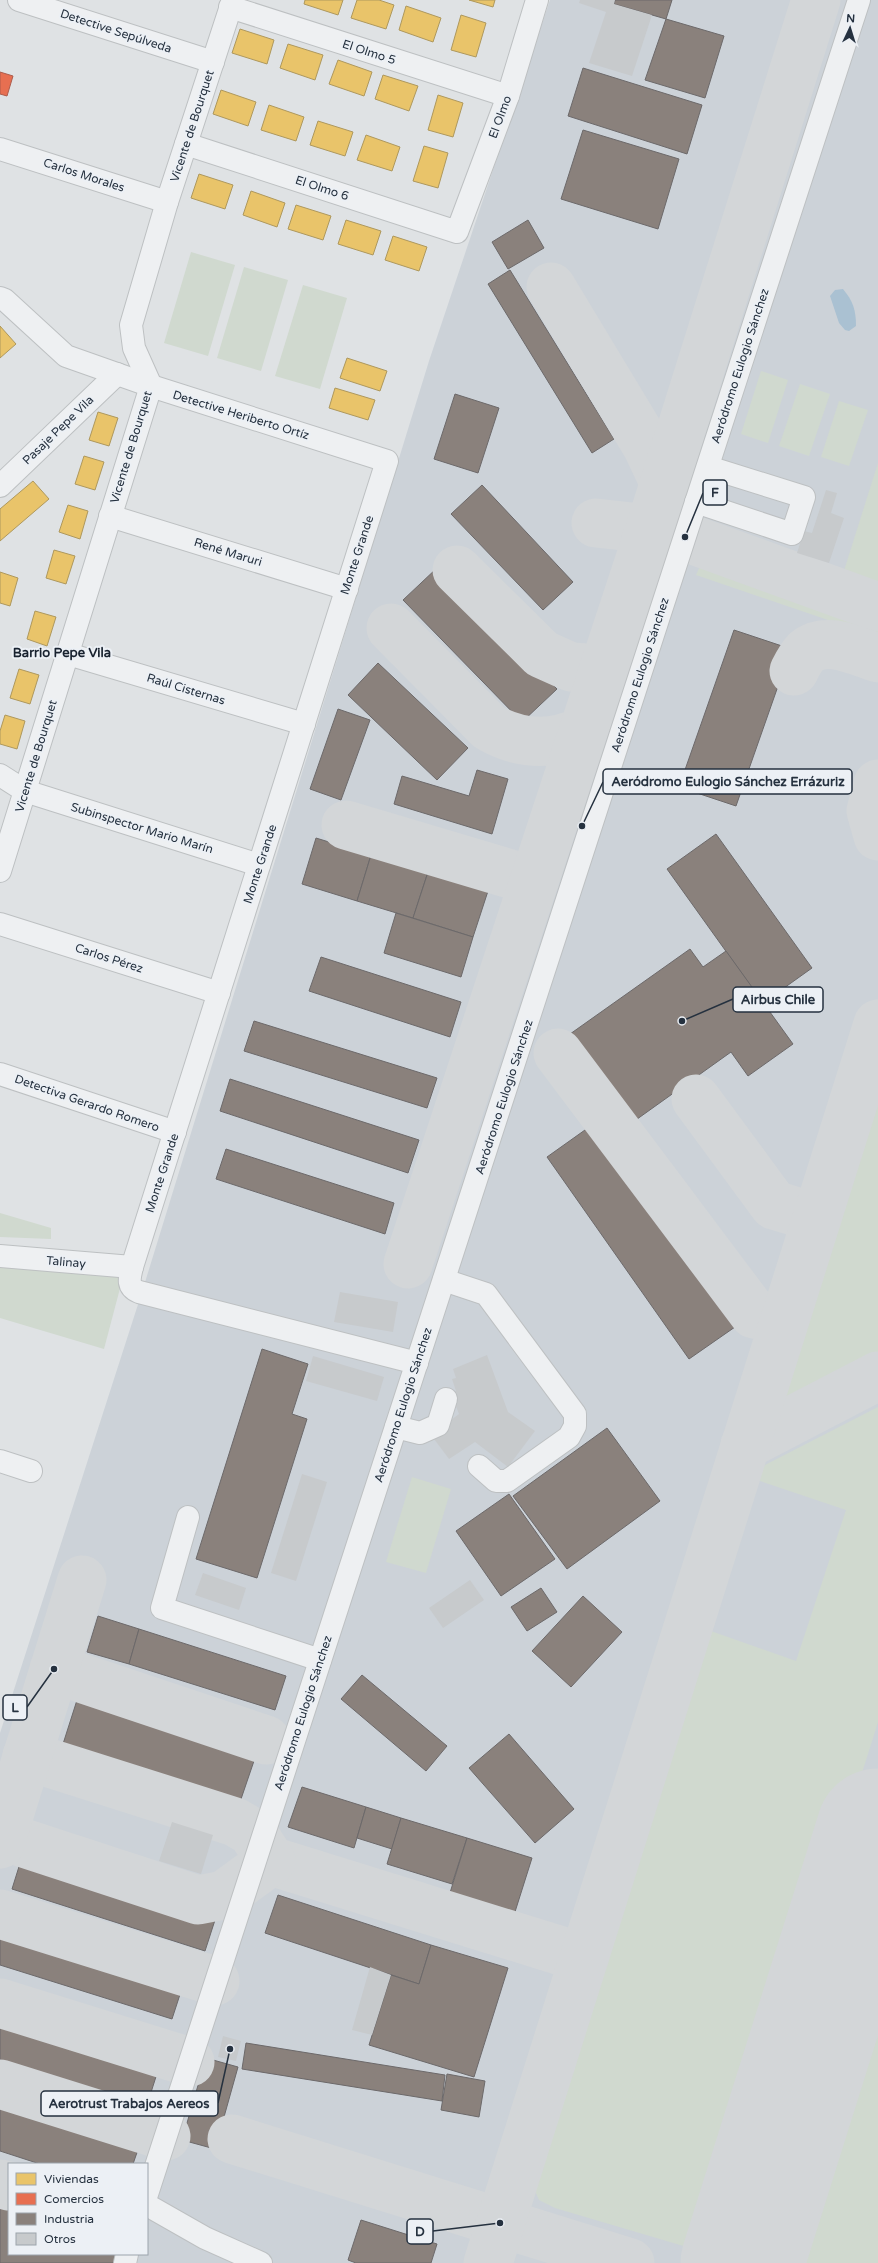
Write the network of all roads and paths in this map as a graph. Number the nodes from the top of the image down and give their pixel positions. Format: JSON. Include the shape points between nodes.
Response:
{"nodes":[{"id":1,"x":19,"y":0,"type":"edge"},
{"id":2,"x":537,"y":0,"type":"edge"},
{"id":3,"x":859,"y":0,"type":"edge"},
{"id":4,"x":232,"y":4,"type":"edge"},
{"id":5,"x":213,"y":62,"type":"junction"},
{"id":6,"x":508,"y":96,"type":"junction"},
{"id":7,"x":186,"y":144,"type":"junction"},
{"id":8,"x":0,"y":149,"type":"edge"},
{"id":9,"x":167,"y":202,"type":"junction"},
{"id":10,"x":457,"y":232,"type":"joint"},
{"id":11,"x":0,"y":298,"type":"edge"},
{"id":12,"x":117,"y":374,"type":"junction"},
{"id":13,"x":150,"y":386,"type":"junction"},
{"id":14,"x":387,"y":461,"type":"joint"},
{"id":15,"x":708,"y":467,"type":"junction"},
{"id":16,"x":0,"y":486,"type":"edge"},
{"id":17,"x":696,"y":502,"type":"junction"},
{"id":18,"x":110,"y":516,"type":"junction"},
{"id":19,"x":347,"y":589,"type":"junction"},
{"id":20,"x":68,"y":654,"type":"junction"},
{"id":21,"x":304,"y":724,"type":"junction"},
{"id":22,"x":0,"y":775,"type":"edge"},
{"id":23,"x":25,"y":791,"type":"junction"},
{"id":24,"x":259,"y":865,"type":"junction"},
{"id":25,"x":0,"y":871,"type":"edge"},
{"id":26,"x":0,"y":924,"type":"edge"},
{"id":27,"x":219,"y":993,"type":"junction"},
{"id":28,"x":0,"y":1074,"type":"edge"},
{"id":29,"x":175,"y":1132,"type":"junction"},
{"id":30,"x":0,"y":1256,"type":"edge"},
{"id":31,"x":132,"y":1267,"type":"junction"},
{"id":32,"x":444,"y":1280,"type":"junction"},
{"id":33,"x":417,"y":1363,"type":"junction"},
{"id":34,"x":446,"y":1399,"type":"dead end"},
{"id":35,"x":396,"y":1427,"type":"junction"},
{"id":36,"x":0,"y":1461,"type":"edge"},
{"id":37,"x":479,"y":1466,"type":"dead end"},
{"id":38,"x":31,"y":1471,"type":"dead end"},
{"id":39,"x":188,"y":1517,"type":"dead end"},
{"id":40,"x":320,"y":1660,"type":"junction"},
{"id":41,"x":148,"y":2191,"type":"edge"},
{"id":42,"x":148,"y":2206,"type":"edge"},
{"id":43,"x":261,"y":2263,"type":"edge"}],
"edges":[{"from":1,"to":5,"type":"street","name":"Detective Sepúlveda"},
{"from":2,"to":6,"type":"street","name":"El Olmo"},
{"from":3,"to":15,"type":"street","name":"Aeródromo Eulogio Sánchez"},
{"from":4,"to":5,"type":"street","name":"Vicente de Bourquet"},
{"from":4,"to":6,"type":"street","name":"El Olmo 5"},
{"from":5,"to":7,"type":"street","name":"Vicente de Bourquet"},
{"from":6,"to":10,"type":"street","name":"El Olmo"},
{"from":7,"to":9,"type":"street","name":"Vicente de Bourquet"},
{"from":7,"to":10,"type":"street","name":"El Olmo 6"},
{"from":8,"to":9,"type":"street","name":"Carlos Morales"},
{"from":9,"to":13,"type":"street","name":"Vicente de Bourquet","via":[[131,325],[134,348]]},
{"from":11,"to":12,"type":"street","name":"Detective Heriberto Ortíz","via":[[66,356]]},
{"from":12,"to":13,"type":"street","name":"Detective Heriberto Ortíz"},
{"from":12,"to":16,"type":"street","name":"Pasaje Pepe Vila"},
{"from":13,"to":14,"type":"street","name":"Detective Heriberto Ortíz"},
{"from":13,"to":18,"type":"street","name":"Vicente de Bourquet"},
{"from":14,"to":19,"type":"street","name":"Monte Grande"},
{"from":15,"to":17,"type":"street","name":"Aeródromo Eulogio Sánchez"},
{"from":15,"to":17,"type":"street","via":[[804,498],[792,534]]},
{"from":17,"to":32,"type":"street","name":"Aeródromo Eulogio Sánchez"},
{"from":18,"to":19,"type":"street","name":"René Maruri"},
{"from":18,"to":20,"type":"street","name":"Vicente de Bourquet"},
{"from":19,"to":21,"type":"street","name":"Monte Grande"},
{"from":20,"to":21,"type":"street","name":"Raúl Cisternas"},
{"from":20,"to":23,"type":"street","name":"Vicente de Bourquet"},
{"from":21,"to":24,"type":"street","name":"Monte Grande"},
{"from":22,"to":23,"type":"street"},
{"from":23,"to":24,"type":"street","name":"Subinspector Mario Marín"},
{"from":23,"to":25,"type":"street","name":"Vicente de Bourquet"},
{"from":24,"to":27,"type":"street","name":"Monte Grande"},
{"from":26,"to":27,"type":"street","name":"Carlos Pérez"},
{"from":27,"to":29,"type":"street","name":"Monte Grande"},
{"from":28,"to":29,"type":"street","name":"Detectiva Gerardo Romero"},
{"from":29,"to":31,"type":"street","name":"Monte Grande"},
{"from":30,"to":31,"type":"street","name":"Talinay"},
{"from":31,"to":33,"type":"street","name":"Monte Grande","via":[[129,1284],[132,1289],[139,1292]]},
{"from":32,"to":33,"type":"street","name":"Aeródromo Eulogio Sánchez"},
{"from":32,"to":37,"type":"street","via":[[486,1294],[575,1414],[575,1426],[569,1437],[507,1481],[496,1481]]},
{"from":33,"to":35,"type":"street","name":"Aeródromo Eulogio Sánchez"},
{"from":34,"to":35,"type":"street","via":[[438,1425],[420,1432]]},
{"from":35,"to":40,"type":"street","name":"Aeródromo Eulogio Sánchez"},
{"from":36,"to":38,"type":"street"},
{"from":39,"to":40,"type":"street","via":[[162,1608]]},
{"from":40,"to":41,"type":"street","name":"Aeródromo Eulogio Sánchez"},
{"from":42,"to":43,"type":"street","via":[[205,2238]]}]}
